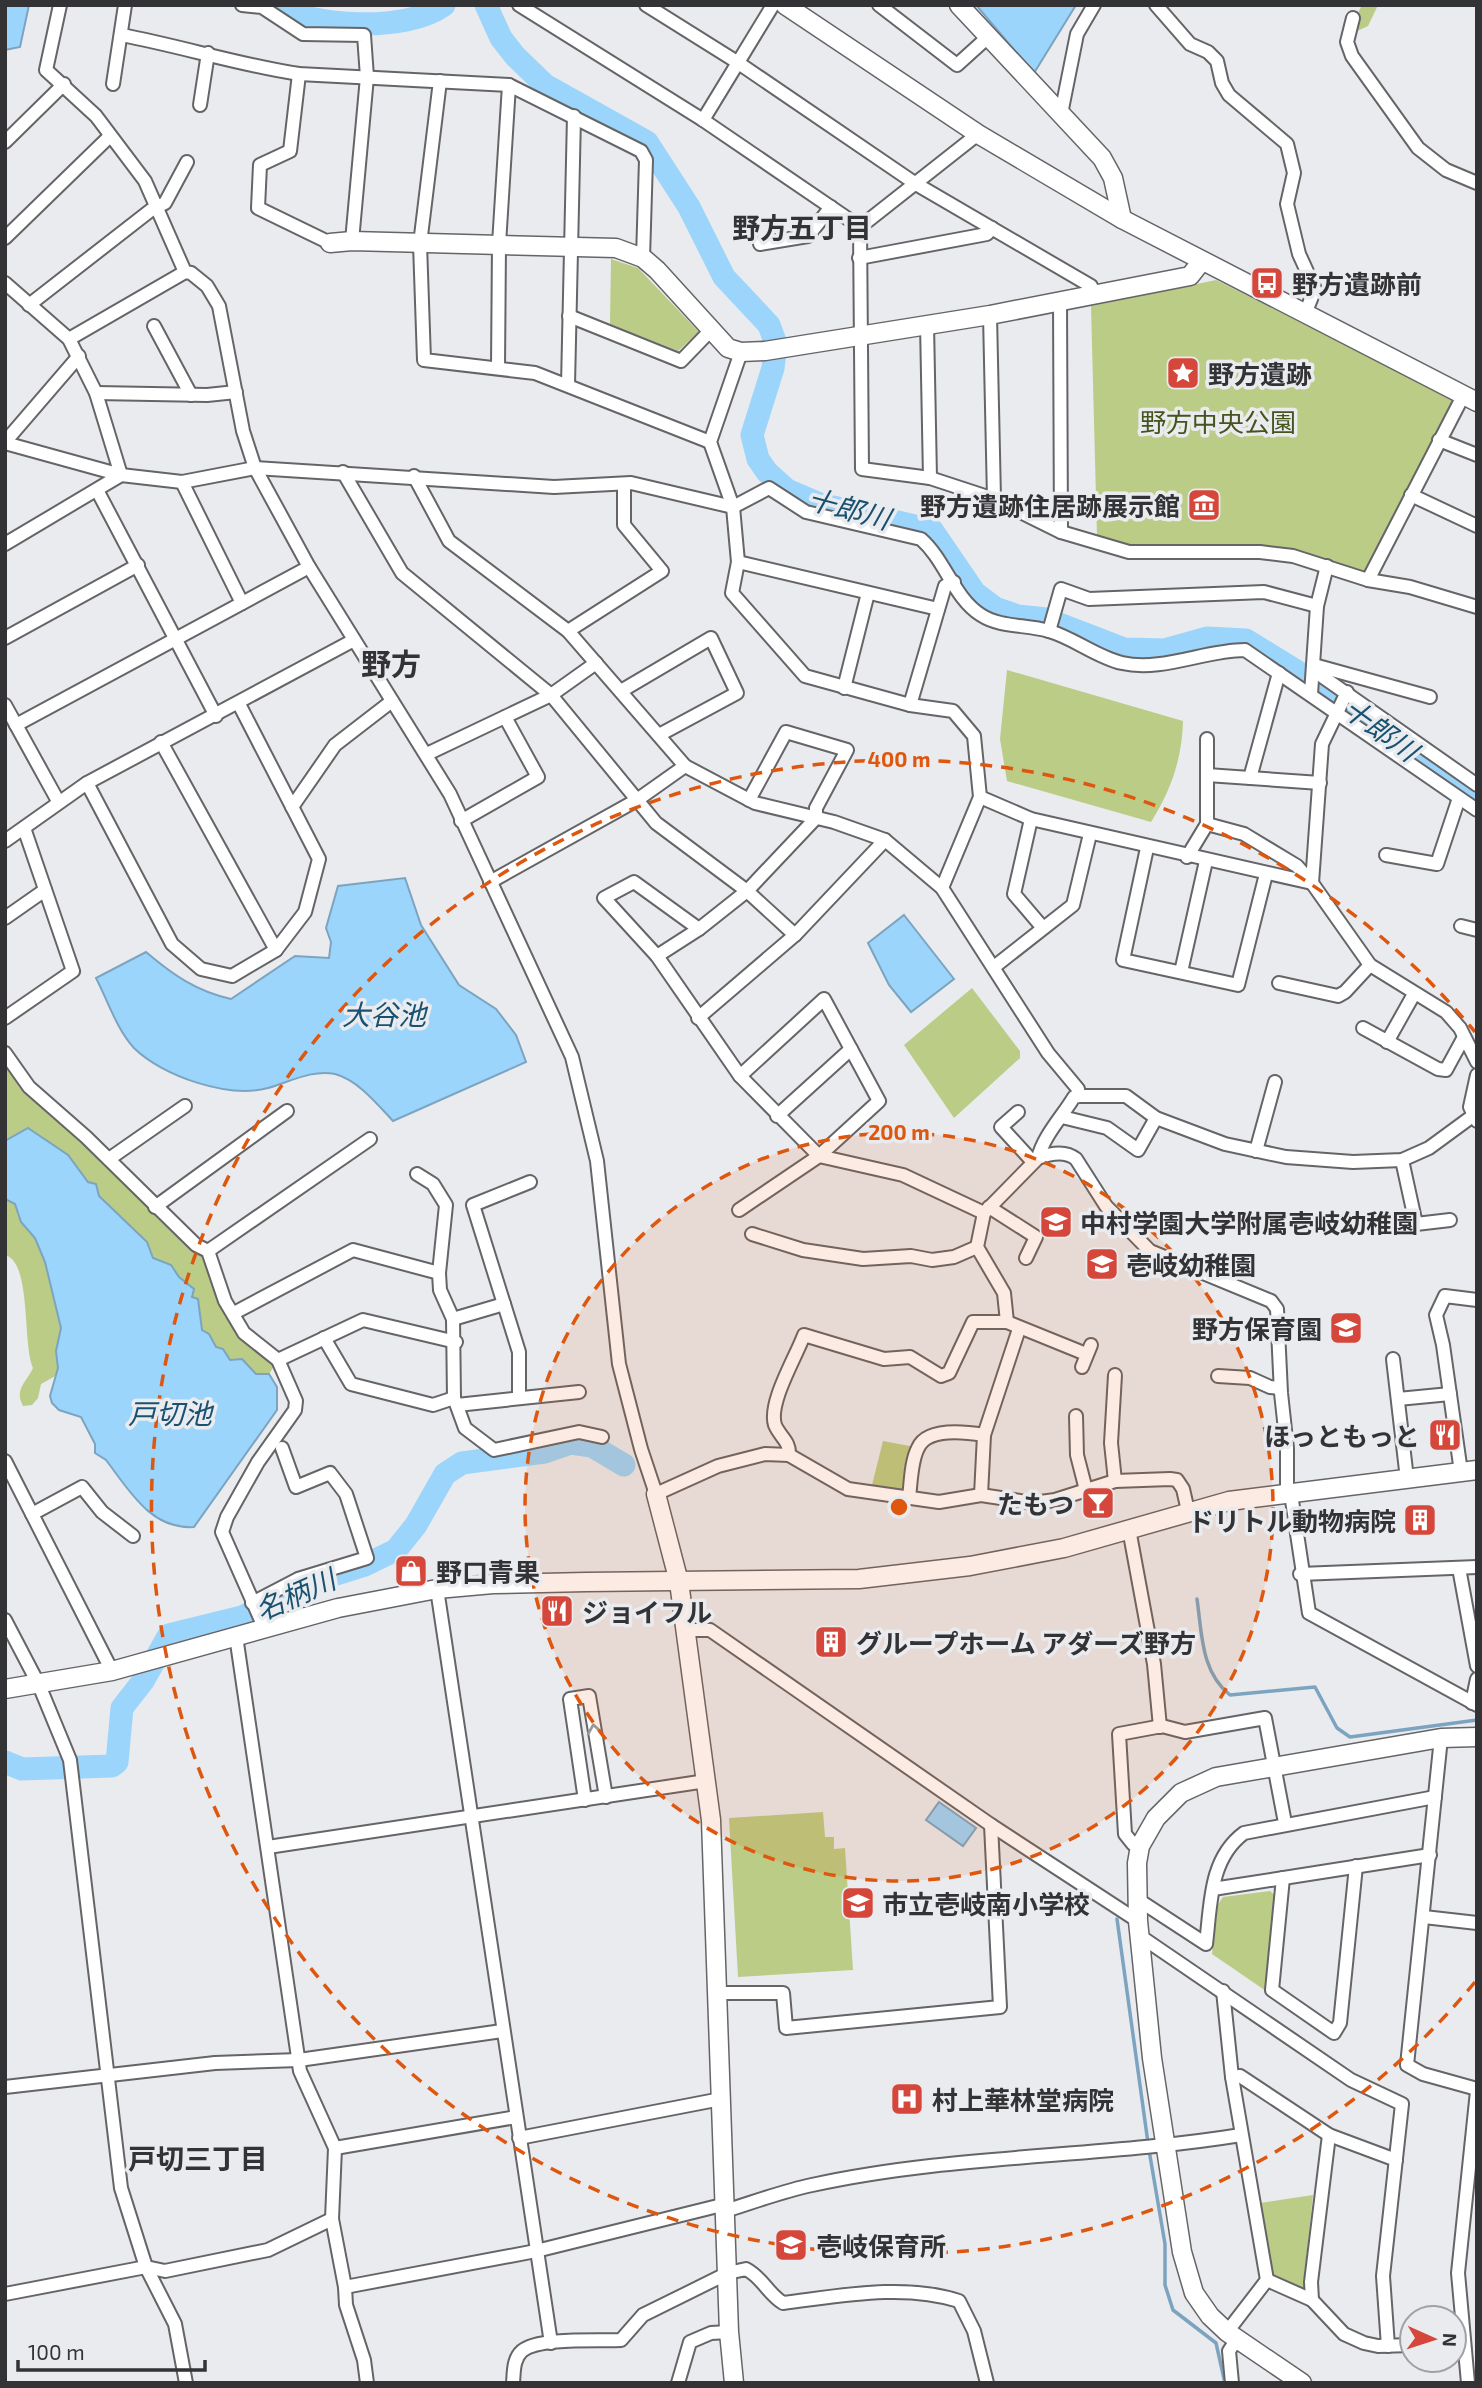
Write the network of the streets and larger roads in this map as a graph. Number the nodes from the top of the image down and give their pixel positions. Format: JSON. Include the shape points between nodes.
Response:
{"nodes":[{"id":1,"x":60,"y":5,"type":"edge"},
{"id":2,"x":125,"y":5,"type":"edge"},
{"id":3,"x":242,"y":5,"type":"edge"},
{"id":4,"x":519,"y":5,"type":"edge"},
{"id":5,"x":646,"y":5,"type":"edge"},
{"id":6,"x":773,"y":5,"type":"edge"},
{"id":7,"x":785,"y":5,"type":"edge"},
{"id":8,"x":879,"y":5,"type":"edge"},
{"id":9,"x":958,"y":5,"type":"edge"},
{"id":10,"x":1094,"y":5,"type":"edge"},
{"id":11,"x":1156,"y":5,"type":"edge"},
{"id":12,"x":1353,"y":18,"type":"dead end"},
{"id":13,"x":121,"y":35,"type":"junction"},
{"id":14,"x":988,"y":37,"type":"junction"},
{"id":15,"x":208,"y":53,"type":"junction"},
{"id":16,"x":737,"y":62,"type":"junction"},
{"id":17,"x":299,"y":74,"type":"junction"},
{"id":18,"x":367,"y":77,"type":"junction"},
{"id":19,"x":440,"y":80,"type":"junction"},
{"id":20,"x":113,"y":84,"type":"dead end"},
{"id":21,"x":64,"y":85,"type":"junction"},
{"id":22,"x":509,"y":85,"type":"junction"},
{"id":23,"x":200,"y":105,"type":"dead end"},
{"id":24,"x":1061,"y":114,"type":"junction"},
{"id":25,"x":574,"y":116,"type":"junction"},
{"id":26,"x":703,"y":120,"type":"junction"},
{"id":27,"x":978,"y":134,"type":"junction"},
{"id":28,"x":110,"y":136,"type":"junction"},
{"id":29,"x":5,"y":142,"type":"edge"},
{"id":30,"x":187,"y":162,"type":"dead end"},
{"id":31,"x":1477,"y":183,"type":"edge"},
{"id":32,"x":916,"y":184,"type":"junction"},
{"id":33,"x":158,"y":208,"type":"junction"},
{"id":34,"x":831,"y":208,"type":"junction"},
{"id":35,"x":1122,"y":219,"type":"junction"},
{"id":36,"x":860,"y":227,"type":"junction"},
{"id":37,"x":992,"y":228,"type":"junction"},
{"id":38,"x":5,"y":238,"type":"edge"},
{"id":39,"x":352,"y":241,"type":"junction"},
{"id":40,"x":330,"y":243,"type":"joint"},
{"id":41,"x":420,"y":244,"type":"junction"},
{"id":42,"x":499,"y":244,"type":"junction"},
{"id":43,"x":760,"y":244,"type":"dead end"},
{"id":44,"x":573,"y":245,"type":"junction"},
{"id":45,"x":643,"y":258,"type":"junction"},
{"id":46,"x":859,"y":258,"type":"junction"},
{"id":47,"x":1201,"y":262,"type":"junction"},
{"id":48,"x":184,"y":272,"type":"junction"},
{"id":49,"x":5,"y":283,"type":"edge"},
{"id":50,"x":1094,"y":295,"type":"junction"},
{"id":51,"x":1060,"y":302,"type":"junction"},
{"id":52,"x":29,"y":305,"type":"junction"},
{"id":53,"x":1305,"y":314,"type":"junction"},
{"id":54,"x":990,"y":315,"type":"junction"},
{"id":55,"x":569,"y":316,"type":"junction"},
{"id":56,"x":928,"y":324,"type":"junction"},
{"id":57,"x":154,"y":326,"type":"dead end"},
{"id":58,"x":711,"y":330,"type":"junction"},
{"id":59,"x":861,"y":336,"type":"junction"},
{"id":60,"x":69,"y":339,"type":"junction"},
{"id":61,"x":741,"y":352,"type":"junction"},
{"id":62,"x":79,"y":356,"type":"junction"},
{"id":63,"x":498,"y":367,"type":"junction"},
{"id":64,"x":568,"y":384,"type":"junction"},
{"id":65,"x":236,"y":392,"type":"junction"},
{"id":66,"x":96,"y":393,"type":"junction"},
{"id":67,"x":191,"y":395,"type":"junction"},
{"id":68,"x":1470,"y":399,"type":"edge"},
{"id":69,"x":1439,"y":440,"type":"junction"},
{"id":70,"x":710,"y":442,"type":"junction"},
{"id":71,"x":5,"y":443,"type":"edge"},
{"id":72,"x":1477,"y":455,"type":"edge"},
{"id":73,"x":254,"y":468,"type":"junction"},
{"id":74,"x":343,"y":472,"type":"junction"},
{"id":75,"x":121,"y":475,"type":"junction"},
{"id":76,"x":414,"y":476,"type":"junction"},
{"id":77,"x":930,"y":478,"type":"junction"},
{"id":78,"x":182,"y":482,"type":"junction"},
{"id":79,"x":624,"y":484,"type":"junction"},
{"id":80,"x":97,"y":490,"type":"junction"},
{"id":81,"x":1411,"y":495,"type":"junction"},
{"id":82,"x":994,"y":499,"type":"junction"},
{"id":83,"x":733,"y":507,"type":"junction"},
{"id":84,"x":1477,"y":526,"type":"edge"},
{"id":85,"x":1061,"y":532,"type":"junction"},
{"id":86,"x":5,"y":544,"type":"edge"},
{"id":87,"x":738,"y":562,"type":"junction"},
{"id":88,"x":138,"y":565,"type":"junction"},
{"id":89,"x":309,"y":566,"type":"junction"},
{"id":90,"x":1327,"y":566,"type":"junction"},
{"id":91,"x":1368,"y":580,"type":"junction"},
{"id":92,"x":954,"y":582,"type":"junction"},
{"id":93,"x":868,"y":593,"type":"junction"},
{"id":94,"x":242,"y":603,"type":"junction"},
{"id":95,"x":1317,"y":606,"type":"junction"},
{"id":96,"x":1477,"y":607,"type":"edge"},
{"id":97,"x":938,"y":609,"type":"junction"},
{"id":98,"x":568,"y":631,"type":"junction"},
{"id":99,"x":1049,"y":631,"type":"junction"},
{"id":100,"x":5,"y":638,"type":"edge"},
{"id":101,"x":177,"y":638,"type":"junction"},
{"id":102,"x":354,"y":640,"type":"junction"},
{"id":103,"x":596,"y":663,"type":"junction"},
{"id":104,"x":1313,"y":667,"type":"junction"},
{"id":105,"x":1279,"y":673,"type":"junction"},
{"id":106,"x":844,"y":688,"type":"junction"},
{"id":107,"x":621,"y":691,"type":"junction"},
{"id":108,"x":1347,"y":692,"type":"junction"},
{"id":109,"x":1311,"y":694,"type":"junction"},
{"id":110,"x":551,"y":695,"type":"junction"},
{"id":111,"x":1430,"y":697,"type":"dead end"},
{"id":112,"x":392,"y":701,"type":"junction"},
{"id":113,"x":239,"y":704,"type":"junction"},
{"id":114,"x":5,"y":705,"type":"edge"},
{"id":115,"x":910,"y":705,"type":"junction"},
{"id":116,"x":1337,"y":712,"type":"junction"},
{"id":117,"x":216,"y":716,"type":"junction"},
{"id":118,"x":505,"y":717,"type":"junction"},
{"id":119,"x":17,"y":727,"type":"junction"},
{"id":120,"x":659,"y":735,"type":"junction"},
{"id":121,"x":5,"y":737,"type":"edge"},
{"id":122,"x":1207,"y":739,"type":"dead end"},
{"id":123,"x":161,"y":742,"type":"junction"},
{"id":124,"x":427,"y":754,"type":"junction"},
{"id":125,"x":685,"y":766,"type":"junction"},
{"id":126,"x":1207,"y":775,"type":"junction"},
{"id":127,"x":1250,"y":778,"type":"junction"},
{"id":128,"x":87,"y":783,"type":"junction"},
{"id":129,"x":1320,"y":783,"type":"junction"},
{"id":130,"x":1477,"y":785,"type":"edge"},
{"id":131,"x":980,"y":797,"type":"junction"},
{"id":132,"x":1459,"y":797,"type":"junction"},
{"id":133,"x":637,"y":800,"type":"junction"},
{"id":134,"x":749,"y":800,"type":"junction"},
{"id":135,"x":58,"y":801,"type":"junction"},
{"id":136,"x":292,"y":807,"type":"junction"},
{"id":137,"x":1477,"y":810,"type":"edge"},
{"id":138,"x":816,"y":818,"type":"junction"},
{"id":139,"x":1031,"y":819,"type":"junction"},
{"id":140,"x":461,"y":821,"type":"junction"},
{"id":141,"x":1207,"y":824,"type":"junction"},
{"id":142,"x":24,"y":828,"type":"junction"},
{"id":143,"x":1090,"y":834,"type":"junction"},
{"id":144,"x":885,"y":839,"type":"junction"},
{"id":145,"x":5,"y":841,"type":"edge"},
{"id":146,"x":1147,"y":848,"type":"junction"},
{"id":147,"x":1386,"y":855,"type":"dead end"},
{"id":148,"x":1187,"y":857,"type":"junction"},
{"id":149,"x":1206,"y":861,"type":"junction"},
{"id":150,"x":1266,"y":874,"type":"junction"},
{"id":151,"x":490,"y":882,"type":"junction"},
{"id":152,"x":1312,"y":883,"type":"junction"},
{"id":153,"x":942,"y":888,"type":"junction"},
{"id":154,"x":45,"y":890,"type":"junction"},
{"id":155,"x":747,"y":891,"type":"junction"},
{"id":156,"x":5,"y":918,"type":"edge"},
{"id":157,"x":1461,"y":926,"type":"dead end"},
{"id":158,"x":1043,"y":928,"type":"junction"},
{"id":159,"x":699,"y":929,"type":"junction"},
{"id":160,"x":1477,"y":930,"type":"edge"},
{"id":161,"x":795,"y":935,"type":"junction"},
{"id":162,"x":276,"y":950,"type":"junction"},
{"id":163,"x":657,"y":956,"type":"junction"},
{"id":164,"x":1370,"y":965,"type":"junction"},
{"id":165,"x":994,"y":967,"type":"junction"},
{"id":166,"x":1181,"y":972,"type":"junction"},
{"id":167,"x":1279,"y":983,"type":"dead end"},
{"id":168,"x":1414,"y":994,"type":"junction"},
{"id":169,"x":5,"y":1018,"type":"edge"},
{"id":170,"x":698,"y":1018,"type":"junction"},
{"id":171,"x":1363,"y":1028,"type":"dead end"},
{"id":172,"x":1464,"y":1037,"type":"junction"},
{"id":173,"x":1387,"y":1042,"type":"junction"},
{"id":174,"x":851,"y":1049,"type":"junction"},
{"id":175,"x":5,"y":1053,"type":"edge"},
{"id":176,"x":1477,"y":1062,"type":"edge"},
{"id":177,"x":1477,"y":1075,"type":"edge"},
{"id":178,"x":740,"y":1076,"type":"junction"},
{"id":179,"x":1275,"y":1082,"type":"dead end"},
{"id":180,"x":1079,"y":1096,"type":"junction"},
{"id":181,"x":186,"y":1105,"type":"dead end"},
{"id":182,"x":287,"y":1111,"type":"dead end"},
{"id":183,"x":1018,"y":1112,"type":"dead end"},
{"id":184,"x":777,"y":1116,"type":"junction"},
{"id":185,"x":1062,"y":1117,"type":"junction"},
{"id":186,"x":1156,"y":1118,"type":"junction"},
{"id":187,"x":1475,"y":1118,"type":"edge"},
{"id":188,"x":370,"y":1139,"type":"dead end"},
{"id":189,"x":1256,"y":1151,"type":"junction"},
{"id":190,"x":818,"y":1156,"type":"junction"},
{"id":191,"x":109,"y":1159,"type":"junction"},
{"id":192,"x":1035,"y":1160,"type":"junction"},
{"id":193,"x":1402,"y":1160,"type":"junction"},
{"id":194,"x":417,"y":1174,"type":"dead end"},
{"id":195,"x":530,"y":1182,"type":"dead end"},
{"id":196,"x":155,"y":1207,"type":"junction"},
{"id":197,"x":739,"y":1210,"type":"dead end"},
{"id":198,"x":987,"y":1210,"type":"junction"},
{"id":199,"x":1450,"y":1220,"type":"dead end"},
{"id":200,"x":752,"y":1234,"type":"dead end"},
{"id":201,"x":977,"y":1247,"type":"junction"},
{"id":202,"x":208,"y":1251,"type":"junction"},
{"id":203,"x":1026,"y":1258,"type":"dead end"},
{"id":204,"x":439,"y":1273,"type":"junction"},
{"id":205,"x":1477,"y":1300,"type":"edge"},
{"id":206,"x":504,"y":1304,"type":"junction"},
{"id":207,"x":234,"y":1313,"type":"junction"},
{"id":208,"x":453,"y":1320,"type":"junction"},
{"id":209,"x":1007,"y":1322,"type":"junction"},
{"id":210,"x":1019,"y":1329,"type":"junction"},
{"id":211,"x":324,"y":1338,"type":"junction"},
{"id":212,"x":456,"y":1342,"type":"junction"},
{"id":213,"x":1086,"y":1356,"type":"dead end"},
{"id":214,"x":1393,"y":1359,"type":"dead end"},
{"id":215,"x":278,"y":1360,"type":"junction"},
{"id":216,"x":1115,"y":1375,"type":"dead end"},
{"id":217,"x":1219,"y":1376,"type":"dead end"},
{"id":218,"x":1280,"y":1388,"type":"junction"},
{"id":219,"x":579,"y":1392,"type":"dead end"},
{"id":220,"x":1450,"y":1394,"type":"junction"},
{"id":221,"x":519,"y":1396,"type":"junction"},
{"id":222,"x":1398,"y":1399,"type":"junction"},
{"id":223,"x":455,"y":1402,"type":"junction"},
{"id":224,"x":1076,"y":1416,"type":"dead end"},
{"id":225,"x":984,"y":1435,"type":"junction"},
{"id":226,"x":602,"y":1437,"type":"dead end"},
{"id":227,"x":282,"y":1448,"type":"dead end"},
{"id":228,"x":789,"y":1455,"type":"junction"},
{"id":229,"x":5,"y":1461,"type":"edge"},
{"id":230,"x":1469,"y":1471,"type":"edge"},
{"id":231,"x":1407,"y":1479,"type":"junction"},
{"id":232,"x":1115,"y":1481,"type":"junction"},
{"id":233,"x":1086,"y":1490,"type":"junction"},
{"id":234,"x":656,"y":1493,"type":"junction"},
{"id":235,"x":981,"y":1495,"type":"junction"},
{"id":236,"x":1289,"y":1495,"type":"junction"},
{"id":237,"x":909,"y":1497,"type":"junction"},
{"id":238,"x":1188,"y":1511,"type":"junction"},
{"id":239,"x":32,"y":1514,"type":"junction"},
{"id":240,"x":1129,"y":1529,"type":"junction"},
{"id":241,"x":133,"y":1536,"type":"dead end"},
{"id":242,"x":1477,"y":1567,"type":"edge"},
{"id":243,"x":1459,"y":1568,"type":"junction"},
{"id":244,"x":1300,"y":1574,"type":"junction"},
{"id":245,"x":679,"y":1582,"type":"junction"},
{"id":246,"x":437,"y":1589,"type":"junction"},
{"id":247,"x":252,"y":1603,"type":"junction"},
{"id":248,"x":5,"y":1620,"type":"edge"},
{"id":249,"x":261,"y":1621,"type":"junction"},
{"id":250,"x":686,"y":1630,"type":"junction"},
{"id":251,"x":236,"y":1636,"type":"junction"},
{"id":252,"x":1477,"y":1666,"type":"edge"},
{"id":253,"x":112,"y":1671,"type":"junction"},
{"id":254,"x":1477,"y":1679,"type":"edge"},
{"id":255,"x":39,"y":1685,"type":"junction"},
{"id":256,"x":5,"y":1689,"type":"edge"},
{"id":257,"x":1474,"y":1704,"type":"edge"},
{"id":258,"x":1160,"y":1727,"type":"junction"},
{"id":259,"x":1477,"y":1737,"type":"edge"},
{"id":260,"x":1441,"y":1738,"type":"junction"},
{"id":261,"x":1275,"y":1767,"type":"junction"},
{"id":262,"x":706,"y":1781,"type":"junction"},
{"id":263,"x":606,"y":1797,"type":"junction"},
{"id":264,"x":1434,"y":1797,"type":"junction"},
{"id":265,"x":585,"y":1800,"type":"junction"},
{"id":266,"x":472,"y":1817,"type":"junction"},
{"id":267,"x":1285,"y":1824,"type":"junction"},
{"id":268,"x":991,"y":1825,"type":"junction"},
{"id":269,"x":1140,"y":1846,"type":"junction"},
{"id":270,"x":268,"y":1847,"type":"junction"},
{"id":271,"x":1430,"y":1855,"type":"junction"},
{"id":272,"x":1356,"y":1866,"type":"junction"},
{"id":273,"x":1283,"y":1878,"type":"junction"},
{"id":274,"x":1213,"y":1889,"type":"junction"},
{"id":275,"x":1137,"y":1899,"type":"junction"},
{"id":276,"x":1424,"y":1916,"type":"junction"},
{"id":277,"x":1477,"y":1923,"type":"edge"},
{"id":278,"x":1139,"y":1929,"type":"junction"},
{"id":279,"x":1223,"y":1991,"type":"junction"},
{"id":280,"x":717,"y":1993,"type":"junction"},
{"id":281,"x":502,"y":2031,"type":"junction"},
{"id":282,"x":299,"y":2060,"type":"junction"},
{"id":283,"x":109,"y":2075,"type":"junction"},
{"id":284,"x":1232,"y":2077,"type":"junction"},
{"id":285,"x":5,"y":2087,"type":"edge"},
{"id":286,"x":1477,"y":2090,"type":"edge"},
{"id":287,"x":721,"y":2099,"type":"junction"},
{"id":288,"x":516,"y":2118,"type":"junction"},
{"id":289,"x":1241,"y":2135,"type":"junction"},
{"id":290,"x":1329,"y":2135,"type":"junction"},
{"id":291,"x":519,"y":2138,"type":"junction"},
{"id":292,"x":335,"y":2148,"type":"junction"},
{"id":293,"x":1155,"y":2148,"type":"junction"},
{"id":294,"x":1396,"y":2160,"type":"junction"},
{"id":295,"x":726,"y":2207,"type":"junction"},
{"id":296,"x":332,"y":2219,"type":"junction"},
{"id":297,"x":536,"y":2251,"type":"junction"},
{"id":298,"x":146,"y":2267,"type":"junction"},
{"id":299,"x":728,"y":2273,"type":"junction"},
{"id":300,"x":1267,"y":2280,"type":"junction"},
{"id":301,"x":345,"y":2287,"type":"junction"},
{"id":302,"x":5,"y":2294,"type":"edge"},
{"id":303,"x":1312,"y":2300,"type":"junction"},
{"id":304,"x":1458,"y":2304,"type":"edge"},
{"id":305,"x":729,"y":2332,"type":"junction"},
{"id":306,"x":1232,"y":2335,"type":"junction"},
{"id":307,"x":551,"y":2343,"type":"junction"},
{"id":308,"x":1388,"y":2346,"type":"junction"},
{"id":309,"x":1398,"y":2346,"type":"edge"},
{"id":310,"x":186,"y":2383,"type":"edge"},
{"id":311,"x":367,"y":2383,"type":"edge"},
{"id":312,"x":513,"y":2383,"type":"edge"},
{"id":313,"x":678,"y":2383,"type":"edge"},
{"id":314,"x":734,"y":2383,"type":"edge"},
{"id":315,"x":987,"y":2383,"type":"edge"},
{"id":316,"x":1231,"y":2383,"type":"edge"},
{"id":317,"x":1302,"y":2383,"type":"edge"}],
"edges":[{"from":1,"to":21,"type":"street","via":[[46,70]]},
{"from":2,"to":13,"type":"street"},
{"from":3,"to":18,"type":"street","via":[[262,8],[303,34],[364,35]]},
{"from":4,"to":26,"type":"street"},
{"from":5,"to":16,"type":"street"},
{"from":6,"to":16,"type":"street"},
{"from":7,"to":27,"type":"street"},
{"from":8,"to":14,"type":"street","via":[[957,65]]},
{"from":9,"to":14,"type":"street"},
{"from":10,"to":24,"type":"street","via":[[1077,34]]},
{"from":11,"to":53,"type":"street","via":[[1190,44],[1217,61],[1229,95],[1287,144],[1294,173],[1287,204],[1315,289]]},
{"from":12,"to":31,"type":"street","via":[[1347,42],[1352,56],[1418,148],[1446,170]]},
{"from":13,"to":15,"type":"street"},
{"from":13,"to":20,"type":"street"},
{"from":14,"to":24,"type":"street"},
{"from":15,"to":17,"type":"street"},
{"from":15,"to":23,"type":"street"},
{"from":16,"to":26,"type":"street"},
{"from":16,"to":32,"type":"street"},
{"from":17,"to":18,"type":"street"},
{"from":17,"to":40,"type":"street","via":[[290,151],[260,165],[258,208]]},
{"from":18,"to":19,"type":"street"},
{"from":18,"to":39,"type":"street"},
{"from":19,"to":22,"type":"street"},
{"from":19,"to":41,"type":"street"},
{"from":21,"to":28,"type":"street"},
{"from":21,"to":29,"type":"street"},
{"from":22,"to":25,"type":"street"},
{"from":22,"to":42,"type":"street"},
{"from":24,"to":35,"type":"street","via":[[1102,158],[1113,178]]},
{"from":25,"to":44,"type":"street"},
{"from":25,"to":45,"type":"street","via":[[641,151],[646,160]]},
{"from":26,"to":34,"type":"street"},
{"from":27,"to":32,"type":"street"},
{"from":27,"to":35,"type":"street"},
{"from":28,"to":33,"type":"street","via":[[145,181]]},
{"from":28,"to":38,"type":"street"},
{"from":30,"to":33,"type":"street"},
{"from":32,"to":36,"type":"street"},
{"from":32,"to":37,"type":"street"},
{"from":33,"to":48,"type":"street"},
{"from":33,"to":52,"type":"street"},
{"from":34,"to":36,"type":"street"},
{"from":34,"to":43,"type":"street","via":[[808,236]]},
{"from":35,"to":47,"type":"street"},
{"from":36,"to":46,"type":"street"},
{"from":37,"to":46,"type":"street","via":[[986,234]]},
{"from":37,"to":50,"type":"street","via":[[1091,286]]},
{"from":39,"to":40,"type":"street"},
{"from":39,"to":41,"type":"street"},
{"from":41,"to":42,"type":"street"},
{"from":41,"to":63,"type":"street","via":[[424,360]]},
{"from":42,"to":44,"type":"street"},
{"from":42,"to":63,"type":"street"},
{"from":44,"to":45,"type":"street","via":[[616,248]]},
{"from":44,"to":55,"type":"street"},
{"from":45,"to":58,"type":"street"},
{"from":46,"to":59,"type":"street"},
{"from":47,"to":50,"type":"street","via":[[1190,276]]},
{"from":47,"to":53,"type":"street"},
{"from":48,"to":60,"type":"street"},
{"from":48,"to":65,"type":"street","via":[[207,286],[219,306]]},
{"from":49,"to":52,"type":"street"},
{"from":50,"to":51,"type":"street"},
{"from":51,"to":54,"type":"street"},
{"from":51,"to":85,"type":"street"},
{"from":52,"to":60,"type":"street"},
{"from":53,"to":68,"type":"street"},
{"from":54,"to":56,"type":"street"},
{"from":54,"to":82,"type":"street"},
{"from":55,"to":58,"type":"street","via":[[681,361]]},
{"from":55,"to":64,"type":"street"},
{"from":56,"to":59,"type":"street"},
{"from":56,"to":77,"type":"street"},
{"from":57,"to":67,"type":"street"},
{"from":58,"to":61,"type":"street","via":[[728,348]]},
{"from":59,"to":61,"type":"street"},
{"from":59,"to":77,"type":"street","via":[[862,469]]},
{"from":60,"to":62,"type":"street"},
{"from":61,"to":70,"type":"street"},
{"from":62,"to":66,"type":"street"},
{"from":62,"to":71,"type":"street"},
{"from":63,"to":64,"type":"street"},
{"from":64,"to":70,"type":"street"},
{"from":65,"to":67,"type":"street"},
{"from":65,"to":73,"type":"street"},
{"from":66,"to":67,"type":"street"},
{"from":66,"to":75,"type":"street"},
{"from":68,"to":69,"type":"street"},
{"from":69,"to":72,"type":"street"},
{"from":69,"to":81,"type":"street"},
{"from":70,"to":83,"type":"street"},
{"from":71,"to":75,"type":"street"},
{"from":73,"to":74,"type":"street"},
{"from":73,"to":78,"type":"street"},
{"from":73,"to":89,"type":"street"},
{"from":74,"to":76,"type":"street"},
{"from":74,"to":110,"type":"street","via":[[402,573]]},
{"from":75,"to":78,"type":"street"},
{"from":75,"to":80,"type":"street"},
{"from":76,"to":79,"type":"street","via":[[554,487]]},
{"from":76,"to":98,"type":"street","via":[[449,541]]},
{"from":77,"to":82,"type":"street"},
{"from":78,"to":94,"type":"street"},
{"from":79,"to":83,"type":"street"},
{"from":79,"to":98,"type":"street","via":[[624,525],[662,572]]},
{"from":80,"to":86,"type":"street"},
{"from":80,"to":88,"type":"street"},
{"from":81,"to":84,"type":"street"},
{"from":81,"to":91,"type":"street"},
{"from":82,"to":85,"type":"street"},
{"from":83,"to":87,"type":"street"},
{"from":83,"to":92,"type":"street","via":[[769,488],[806,512],[921,539]]},
{"from":85,"to":90,"type":"street","via":[[1129,552],[1260,552]]},
{"from":87,"to":93,"type":"street"},
{"from":87,"to":106,"type":"street","via":[[733,593],[805,676]]},
{"from":88,"to":100,"type":"street"},
{"from":88,"to":101,"type":"street"},
{"from":89,"to":94,"type":"street"},
{"from":89,"to":102,"type":"street"},
{"from":90,"to":91,"type":"street"},
{"from":90,"to":95,"type":"street"},
{"from":91,"to":96,"type":"street"},
{"from":92,"to":97,"type":"street","via":[[945,586]]},
{"from":92,"to":99,"type":"street","via":[[981,615]]},
{"from":93,"to":97,"type":"street"},
{"from":93,"to":106,"type":"street"},
{"from":94,"to":101,"type":"street"},
{"from":95,"to":99,"type":"street","via":[[1264,592],[1089,599],[1061,589]]},
{"from":95,"to":104,"type":"street"},
{"from":97,"to":115,"type":"street"},
{"from":98,"to":103,"type":"street"},
{"from":99,"to":105,"type":"street","via":[[1124,664],[1245,650]]},
{"from":101,"to":117,"type":"street"},
{"from":101,"to":119,"type":"street"},
{"from":102,"to":112,"type":"street"},
{"from":102,"to":113,"type":"street"},
{"from":103,"to":107,"type":"street"},
{"from":103,"to":110,"type":"street"},
{"from":104,"to":108,"type":"street"},
{"from":104,"to":109,"type":"street"},
{"from":104,"to":111,"type":"street"},
{"from":105,"to":109,"type":"street"},
{"from":105,"to":127,"type":"street"},
{"from":106,"to":115,"type":"street"},
{"from":107,"to":120,"type":"street"},
{"from":107,"to":120,"type":"street","via":[[711,638],[737,693]]},
{"from":108,"to":116,"type":"street"},
{"from":108,"to":130,"type":"street"},
{"from":109,"to":116,"type":"street"},
{"from":110,"to":118,"type":"street"},
{"from":110,"to":133,"type":"street"},
{"from":112,"to":124,"type":"street"},
{"from":112,"to":136,"type":"street","via":[[335,745]]},
{"from":113,"to":117,"type":"street"},
{"from":113,"to":136,"type":"street"},
{"from":114,"to":119,"type":"street"},
{"from":115,"to":131,"type":"street","via":[[953,711],[974,736]]},
{"from":116,"to":129,"type":"street","via":[[1322,744]]},
{"from":116,"to":132,"type":"street"},
{"from":117,"to":123,"type":"street"},
{"from":118,"to":124,"type":"street"},
{"from":118,"to":140,"type":"street","via":[[538,776]]},
{"from":119,"to":121,"type":"street"},
{"from":119,"to":135,"type":"street"},
{"from":120,"to":125,"type":"street"},
{"from":122,"to":126,"type":"street"},
{"from":123,"to":128,"type":"street"},
{"from":123,"to":162,"type":"street"},
{"from":124,"to":140,"type":"street"},
{"from":125,"to":133,"type":"street"},
{"from":125,"to":134,"type":"street"},
{"from":126,"to":127,"type":"street"},
{"from":126,"to":141,"type":"street"},
{"from":127,"to":129,"type":"street"},
{"from":128,"to":135,"type":"street"},
{"from":128,"to":162,"type":"street","via":[[172,944],[201,969],[232,976]]},
{"from":129,"to":152,"type":"street"},
{"from":131,"to":139,"type":"street"},
{"from":131,"to":153,"type":"street"},
{"from":132,"to":137,"type":"street"},
{"from":132,"to":147,"type":"street","via":[[1437,864]]},
{"from":133,"to":151,"type":"street"},
{"from":133,"to":155,"type":"street","via":[[656,823]]},
{"from":134,"to":138,"type":"street"},
{"from":134,"to":138,"type":"street","via":[[786,732],[848,750],[816,808]]},
{"from":135,"to":142,"type":"street"},
{"from":136,"to":162,"type":"street","via":[[319,859],[305,912]]},
{"from":138,"to":144,"type":"street"},
{"from":138,"to":155,"type":"street"},
{"from":139,"to":143,"type":"street"},
{"from":139,"to":158,"type":"street","via":[[1014,894]]},
{"from":140,"to":151,"type":"street"},
{"from":141,"to":148,"type":"street"},
{"from":141,"to":152,"type":"street","via":[[1244,834],[1297,866]]},
{"from":142,"to":145,"type":"street"},
{"from":142,"to":154,"type":"street"},
{"from":143,"to":146,"type":"street"},
{"from":143,"to":158,"type":"street","via":[[1073,905]]},
{"from":144,"to":153,"type":"street"},
{"from":144,"to":161,"type":"street"},
{"from":146,"to":148,"type":"street"},
{"from":146,"to":166,"type":"street","via":[[1123,960]]},
{"from":148,"to":149,"type":"street"},
{"from":149,"to":150,"type":"street"},
{"from":149,"to":166,"type":"street"},
{"from":150,"to":152,"type":"street"},
{"from":150,"to":166,"type":"street","via":[[1238,985]]},
{"from":151,"to":234,"type":"street","via":[[572,1057],[597,1161],[619,1364]]},
{"from":152,"to":164,"type":"street"},
{"from":153,"to":165,"type":"street"},
{"from":154,"to":156,"type":"street"},
{"from":154,"to":169,"type":"street","via":[[73,971]]},
{"from":155,"to":159,"type":"street"},
{"from":155,"to":161,"type":"street"},
{"from":157,"to":160,"type":"street"},
{"from":158,"to":165,"type":"street"},
{"from":159,"to":163,"type":"street"},
{"from":159,"to":163,"type":"street","via":[[634,882],[604,898]]},
{"from":161,"to":170,"type":"street"},
{"from":163,"to":170,"type":"street"},
{"from":164,"to":167,"type":"street","via":[[1338,996]]},
{"from":164,"to":168,"type":"street"},
{"from":165,"to":180,"type":"street"},
{"from":168,"to":172,"type":"street","via":[[1446,1012]]},
{"from":168,"to":173,"type":"street"},
{"from":170,"to":178,"type":"street"},
{"from":171,"to":173,"type":"street"},
{"from":172,"to":173,"type":"street","via":[[1446,1070]]},
{"from":172,"to":176,"type":"street"},
{"from":174,"to":178,"type":"street","via":[[824,999]]},
{"from":174,"to":184,"type":"street"},
{"from":174,"to":190,"type":"street","via":[[879,1101]]},
{"from":175,"to":191,"type":"street","via":[[29,1087]]},
{"from":177,"to":187,"type":"street","via":[[1470,1107]]},
{"from":178,"to":184,"type":"street"},
{"from":179,"to":189,"type":"street"},
{"from":180,"to":185,"type":"street"},
{"from":180,"to":186,"type":"street","via":[[1126,1096]]},
{"from":181,"to":191,"type":"street"},
{"from":182,"to":196,"type":"street"},
{"from":183,"to":192,"type":"street","via":[[1001,1127]]},
{"from":184,"to":190,"type":"street"},
{"from":185,"to":186,"type":"street","via":[[1107,1128],[1138,1150]]},
{"from":185,"to":192,"type":"street"},
{"from":186,"to":189,"type":"street"},
{"from":187,"to":193,"type":"street"},
{"from":188,"to":202,"type":"street"},
{"from":189,"to":193,"type":"street","via":[[1340,1161]]},
{"from":190,"to":197,"type":"street"},
{"from":190,"to":198,"type":"street","via":[[903,1175]]},
{"from":191,"to":196,"type":"street"},
{"from":192,"to":198,"type":"street"},
{"from":192,"to":218,"type":"street","via":[[1069,1153],[1107,1206],[1159,1257],[1270,1301],[1277,1310]]},
{"from":193,"to":199,"type":"street","via":[[1416,1224]]},
{"from":194,"to":204,"type":"street","via":[[433,1184],[446,1205]]},
{"from":195,"to":206,"type":"street","via":[[473,1205]]},
{"from":196,"to":202,"type":"street","via":[[195,1245]]},
{"from":198,"to":201,"type":"street"},
{"from":198,"to":203,"type":"street","via":[[1036,1237]]},
{"from":200,"to":201,"type":"street","via":[[803,1250],[863,1259],[911,1256],[932,1260]]},
{"from":201,"to":209,"type":"street","via":[[1004,1293]]},
{"from":202,"to":207,"type":"street","via":[[225,1301]]},
{"from":204,"to":207,"type":"street","via":[[353,1250]]},
{"from":204,"to":208,"type":"street","via":[[440,1290]]},
{"from":205,"to":220,"type":"street","via":[[1445,1296],[1436,1315]]},
{"from":206,"to":208,"type":"street"},
{"from":206,"to":221,"type":"street","via":[[519,1352]]},
{"from":207,"to":215,"type":"street","via":[[244,1333]]},
{"from":208,"to":212,"type":"street"},
{"from":209,"to":210,"type":"street"},
{"from":209,"to":228,"type":"street","via":[[974,1322],[949,1373],[941,1376],[910,1357],[884,1359],[804,1335],[791,1370],[775,1395],[775,1424],[790,1446]]},
{"from":210,"to":213,"type":"street"},
{"from":210,"to":225,"type":"street"},
{"from":211,"to":212,"type":"street","via":[[363,1320]]},
{"from":211,"to":215,"type":"street"},
{"from":211,"to":223,"type":"street","via":[[351,1384],[433,1405]]},
{"from":212,"to":223,"type":"street"},
{"from":214,"to":222,"type":"street"},
{"from":215,"to":247,"type":"street","via":[[295,1394],[295,1410],[258,1462],[222,1532]]},
{"from":216,"to":232,"type":"street","via":[[1111,1443]]},
{"from":217,"to":218,"type":"street","via":[[1250,1378]]},
{"from":218,"to":236,"type":"street"},
{"from":219,"to":221,"type":"street"},
{"from":220,"to":222,"type":"street"},
{"from":220,"to":230,"type":"street"},
{"from":221,"to":223,"type":"street"},
{"from":222,"to":231,"type":"street"},
{"from":223,"to":226,"type":"street","via":[[465,1428],[494,1450],[579,1432]]},
{"from":224,"to":233,"type":"street","via":[[1077,1455]]},
{"from":225,"to":235,"type":"street"},
{"from":225,"to":237,"type":"street","via":[[929,1435],[918,1447]]},
{"from":227,"to":247,"type":"street","via":[[296,1487],[330,1473],[346,1494],[367,1558],[298,1579]]},
{"from":228,"to":234,"type":"street","via":[[765,1454],[718,1466]]},
{"from":228,"to":237,"type":"street","via":[[848,1489]]},
{"from":229,"to":239,"type":"street"},
{"from":230,"to":231,"type":"street"},
{"from":231,"to":236,"type":"street"},
{"from":232,"to":233,"type":"street"},
{"from":232,"to":238,"type":"street","via":[[1177,1480]]},
{"from":233,"to":235,"type":"street","via":[[1033,1503]]},
{"from":234,"to":245,"type":"street"},
{"from":235,"to":237,"type":"street","via":[[939,1502]]},
{"from":236,"to":238,"type":"street"},
{"from":236,"to":244,"type":"street"},
{"from":238,"to":240,"type":"street"},
{"from":239,"to":241,"type":"street","via":[[82,1487],[102,1512]]},
{"from":239,"to":253,"type":"street"},
{"from":240,"to":245,"type":"street","via":[[1065,1548],[970,1566],[859,1579]]},
{"from":240,"to":258,"type":"street","via":[[1154,1664]]},
{"from":242,"to":243,"type":"street"},
{"from":243,"to":244,"type":"street"},
{"from":243,"to":252,"type":"street"},
{"from":244,"to":257,"type":"street","via":[[1313,1618]]},
{"from":245,"to":246,"type":"street"},
{"from":245,"to":250,"type":"street"},
{"from":246,"to":249,"type":"street"},
{"from":246,"to":266,"type":"street"},
{"from":247,"to":249,"type":"street"},
{"from":248,"to":255,"type":"street"},
{"from":249,"to":251,"type":"street"},
{"from":250,"to":262,"type":"street"},
{"from":250,"to":268,"type":"street","via":[[710,1630]]},
{"from":251,"to":253,"type":"street"},
{"from":251,"to":270,"type":"street"},
{"from":253,"to":255,"type":"street"},
{"from":254,"to":257,"type":"street"},
{"from":255,"to":256,"type":"street"},
{"from":255,"to":283,"type":"street","via":[[71,1767]]},
{"from":258,"to":261,"type":"street","via":[[1185,1732],[1265,1718]]},
{"from":258,"to":269,"type":"street","via":[[1119,1734],[1125,1834]]},
{"from":259,"to":260,"type":"street"},
{"from":260,"to":261,"type":"street"},
{"from":260,"to":264,"type":"street"},
{"from":261,"to":267,"type":"street"},
{"from":261,"to":269,"type":"street","via":[[1216,1777],[1181,1793],[1156,1818]]},
{"from":262,"to":263,"type":"street"},
{"from":262,"to":280,"type":"street"},
{"from":263,"to":265,"type":"street"},
{"from":263,"to":265,"type":"street","one_way":true,"via":[[589,1696],[570,1699]]},
{"from":264,"to":267,"type":"street"},
{"from":264,"to":271,"type":"street"},
{"from":265,"to":266,"type":"street"},
{"from":266,"to":270,"type":"street"},
{"from":266,"to":281,"type":"street"},
{"from":267,"to":274,"type":"street","via":[[1244,1833],[1231,1842],[1216,1867]]},
{"from":268,"to":278,"type":"street"},
{"from":268,"to":280,"type":"street","via":[[1000,2007],[786,2028],[783,1993]]},
{"from":269,"to":275,"type":"street"},
{"from":270,"to":282,"type":"street"},
{"from":271,"to":272,"type":"street"},
{"from":271,"to":276,"type":"street"},
{"from":272,"to":273,"type":"street"},
{"from":272,"to":273,"type":"street","via":[[1340,2023],[1334,2033],[1272,1990]]},
{"from":273,"to":274,"type":"street"},
{"from":274,"to":275,"type":"street","via":[[1206,1944]]},
{"from":275,"to":278,"type":"street"},
{"from":276,"to":277,"type":"street"},
{"from":276,"to":286,"type":"street","via":[[1407,2065]]},
{"from":278,"to":279,"type":"street"},
{"from":278,"to":293,"type":"street"},
{"from":279,"to":284,"type":"street"},
{"from":279,"to":294,"type":"street","via":[[1351,2080],[1402,2104]]},
{"from":280,"to":287,"type":"street"},
{"from":281,"to":282,"type":"street"},
{"from":281,"to":288,"type":"street"},
{"from":282,"to":283,"type":"street","via":[[215,2063]]},
{"from":282,"to":292,"type":"street"},
{"from":283,"to":285,"type":"street"},
{"from":283,"to":298,"type":"street","via":[[121,2188]]},
{"from":284,"to":289,"type":"street"},
{"from":284,"to":290,"type":"street","via":[[1241,2076]]},
{"from":286,"to":304,"type":"street"},
{"from":287,"to":291,"type":"street"},
{"from":287,"to":295,"type":"street"},
{"from":288,"to":291,"type":"street"},
{"from":288,"to":292,"type":"street"},
{"from":289,"to":293,"type":"street"},
{"from":289,"to":300,"type":"street"},
{"from":290,"to":294,"type":"street"},
{"from":290,"to":303,"type":"street"},
{"from":291,"to":297,"type":"street"},
{"from":292,"to":296,"type":"street"},
{"from":293,"to":295,"type":"street","via":[[1058,2152],[1024,2160],[889,2173],[812,2185]]},
{"from":293,"to":306,"type":"street","via":[[1194,2293],[1210,2316]]},
{"from":294,"to":308,"type":"street","via":[[1383,2276]]},
{"from":295,"to":297,"type":"street"},
{"from":295,"to":299,"type":"street"},
{"from":296,"to":298,"type":"street","via":[[268,2250],[165,2271]]},
{"from":296,"to":301,"type":"street"},
{"from":297,"to":301,"type":"street"},
{"from":297,"to":307,"type":"street"},
{"from":298,"to":302,"type":"street"},
{"from":298,"to":310,"type":"street","via":[[175,2325]]},
{"from":299,"to":305,"type":"street"},
{"from":299,"to":307,"type":"street","via":[[643,2315],[621,2340]]},
{"from":299,"to":315,"type":"street","via":[[753,2272],[783,2303],[869,2293],[937,2294],[959,2301],[974,2331]]},
{"from":300,"to":303,"type":"street"},
{"from":300,"to":306,"type":"street"},
{"from":301,"to":311,"type":"street"},
{"from":303,"to":308,"type":"street","via":[[1344,2334]]},
{"from":305,"to":313,"type":"street","via":[[711,2333],[690,2342]]},
{"from":305,"to":314,"type":"street"},
{"from":306,"to":316,"type":"street"},
{"from":306,"to":317,"type":"street"},
{"from":307,"to":312,"type":"street","via":[[522,2350],[514,2362]]},
{"from":308,"to":309,"type":"street"}]}
